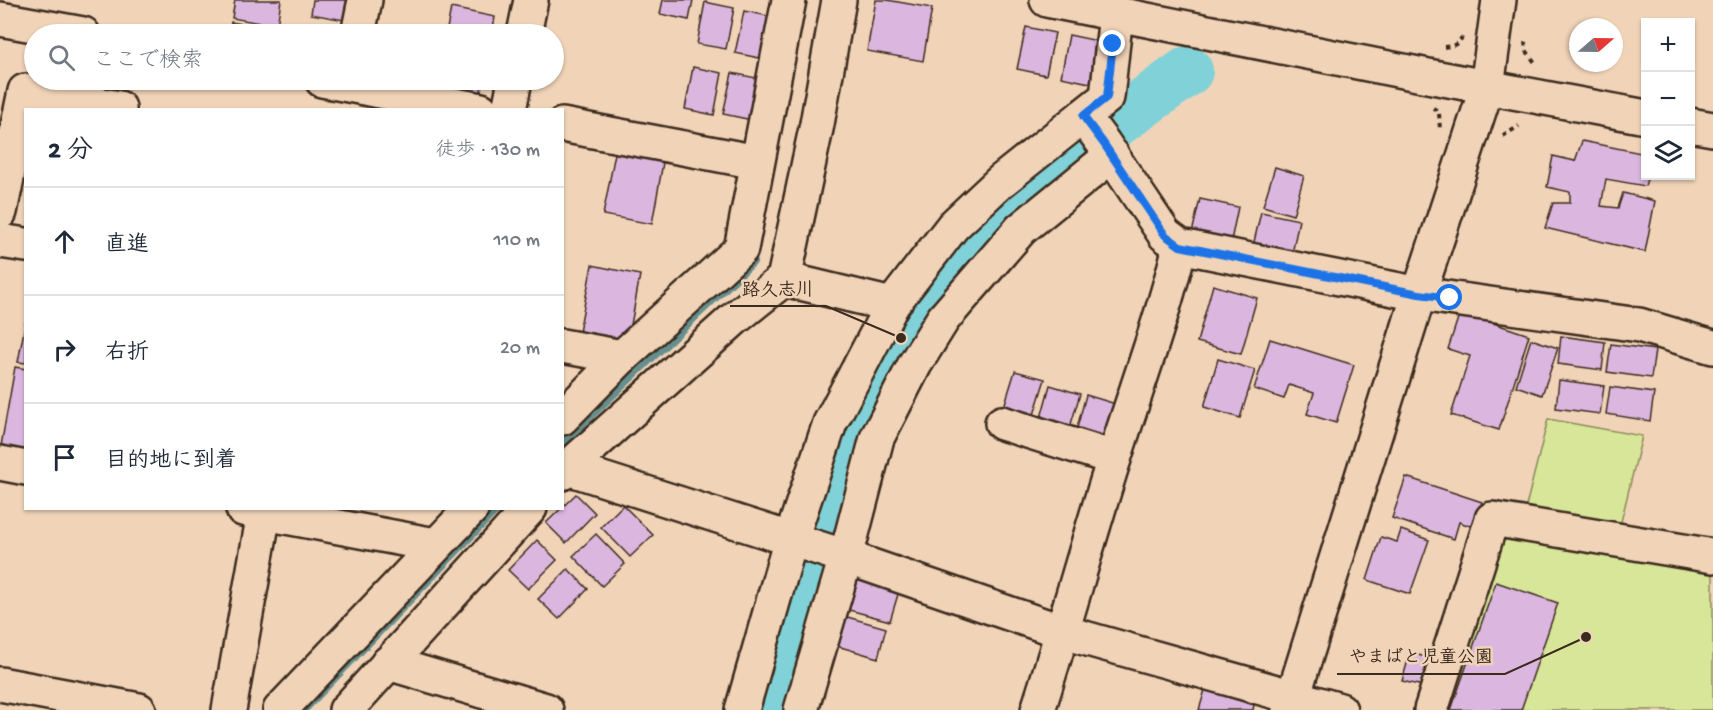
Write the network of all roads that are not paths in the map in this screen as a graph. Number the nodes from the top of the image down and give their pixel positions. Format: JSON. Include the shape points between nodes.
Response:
{"nodes":[{"id":1,"x":365,"y":0,"type":"edge"},
{"id":2,"x":531,"y":0,"type":"edge"},
{"id":3,"x":789,"y":0,"type":"edge"},
{"id":4,"x":839,"y":0,"type":"edge"},
{"id":5,"x":1047,"y":0,"type":"edge"},
{"id":6,"x":1499,"y":0,"type":"edge"},
{"id":7,"x":1116,"y":14,"type":"junction"},
{"id":8,"x":0,"y":19,"type":"edge"},
{"id":9,"x":28,"y":24,"type":"edge"},
{"id":10,"x":360,"y":24,"type":"edge"},
{"id":11,"x":526,"y":24,"type":"edge"},
{"id":12,"x":1487,"y":87,"type":"junction"},
{"id":13,"x":384,"y":90,"type":"edge"},
{"id":14,"x":513,"y":90,"type":"edge"},
{"id":15,"x":119,"y":108,"type":"edge"},
{"id":16,"x":471,"y":108,"type":"edge"},
{"id":17,"x":509,"y":108,"type":"edge"},
{"id":18,"x":1641,"y":116,"type":"edge"},
{"id":19,"x":564,"y":125,"type":"edge"},
{"id":20,"x":1695,"y":126,"type":"edge"},
{"id":21,"x":1713,"y":129,"type":"edge"},
{"id":22,"x":1098,"y":136,"type":"junction"},
{"id":23,"x":757,"y":162,"type":"junction"},
{"id":24,"x":0,"y":212,"type":"edge"},
{"id":25,"x":0,"y":241,"type":"edge"},
{"id":26,"x":24,"y":245,"type":"edge"},
{"id":27,"x":1180,"y":246,"type":"junction"},
{"id":28,"x":783,"y":279,"type":"junction"},
{"id":29,"x":1419,"y":294,"type":"junction"},
{"id":30,"x":892,"y":305,"type":"junction"},
{"id":31,"x":564,"y":346,"type":"edge"},
{"id":32,"x":1713,"y":346,"type":"edge"},
{"id":33,"x":622,"y":357,"type":"junction"},
{"id":34,"x":564,"y":415,"type":"edge"},
{"id":35,"x":1002,"y":423,"type":"dead end"},
{"id":36,"x":1114,"y":458,"type":"junction"},
{"id":37,"x":0,"y":463,"type":"edge"},
{"id":38,"x":24,"y":468,"type":"edge"},
{"id":39,"x":565,"y":470,"type":"edge"},
{"id":40,"x":470,"y":510,"type":"edge"},
{"id":41,"x":528,"y":510,"type":"edge"},
{"id":42,"x":253,"y":511,"type":"edge"},
{"id":43,"x":435,"y":545,"type":"junction"},
{"id":44,"x":819,"y":548,"type":"junction"},
{"id":45,"x":1713,"y":556,"type":"edge"},
{"id":46,"x":1063,"y":632,"type":"junction"},
{"id":47,"x":388,"y":663,"type":"junction"},
{"id":48,"x":0,"y":684,"type":"edge"},
{"id":49,"x":1292,"y":703,"type":"edge"},
{"id":50,"x":139,"y":710,"type":"edge"},
{"id":51,"x":229,"y":710,"type":"edge"},
{"id":52,"x":280,"y":710,"type":"edge"},
{"id":53,"x":346,"y":710,"type":"edge"},
{"id":54,"x":546,"y":710,"type":"edge"},
{"id":55,"x":742,"y":710,"type":"edge"},
{"id":56,"x":801,"y":710,"type":"edge"},
{"id":57,"x":1038,"y":710,"type":"edge"},
{"id":58,"x":1340,"y":710,"type":"edge"},
{"id":59,"x":1431,"y":710,"type":"edge"}],
"edges":[{"from":1,"to":10,"type":"street"},
{"from":2,"to":11,"type":"street"},
{"from":3,"to":23,"type":"street"},
{"from":4,"to":28,"type":"street"},
{"from":5,"to":7,"type":"street"},
{"from":6,"to":12,"type":"street"},
{"from":7,"to":12,"type":"street"},
{"from":7,"to":22,"type":"street","via":[[1107,97]]},
{"from":8,"to":9,"type":"street"},
{"from":12,"to":18,"type":"street"},
{"from":12,"to":29,"type":"street"},
{"from":13,"to":16,"type":"street"},
{"from":14,"to":17,"type":"street"},
{"from":15,"to":24,"type":"street","via":[[25,91]]},
{"from":19,"to":23,"type":"street"},
{"from":20,"to":21,"type":"street"},
{"from":22,"to":27,"type":"street","via":[[1165,235]]},
{"from":22,"to":30,"type":"street","via":[[1000,182],[952,226]]},
{"from":22,"to":44,"type":"street","via":[[943,318]]},
{"from":23,"to":33,"type":"street","via":[[741,249]]},
{"from":25,"to":26,"type":"street"},
{"from":27,"to":29,"type":"street"},
{"from":27,"to":36,"type":"street"},
{"from":28,"to":30,"type":"street"},
{"from":28,"to":39,"type":"street"},
{"from":29,"to":32,"type":"street","via":[[1639,325]]},
{"from":29,"to":49,"type":"street"},
{"from":30,"to":44,"type":"street","via":[[830,423]]},
{"from":31,"to":33,"type":"street"},
{"from":33,"to":34,"type":"street"},
{"from":35,"to":36,"type":"street"},
{"from":36,"to":46,"type":"street"},
{"from":37,"to":38,"type":"street"},
{"from":39,"to":44,"type":"street"},
{"from":40,"to":43,"type":"street"},
{"from":41,"to":47,"type":"street"},
{"from":42,"to":43,"type":"street"},
{"from":42,"to":51,"type":"street"},
{"from":43,"to":52,"type":"street"},
{"from":44,"to":46,"type":"street"},
{"from":44,"to":55,"type":"street"},
{"from":44,"to":56,"type":"street"},
{"from":45,"to":59,"type":"street","via":[[1492,519]]},
{"from":46,"to":49,"type":"street"},
{"from":46,"to":57,"type":"street"},
{"from":47,"to":53,"type":"street"},
{"from":47,"to":54,"type":"street"},
{"from":48,"to":50,"type":"street"},
{"from":49,"to":58,"type":"street"}]}
